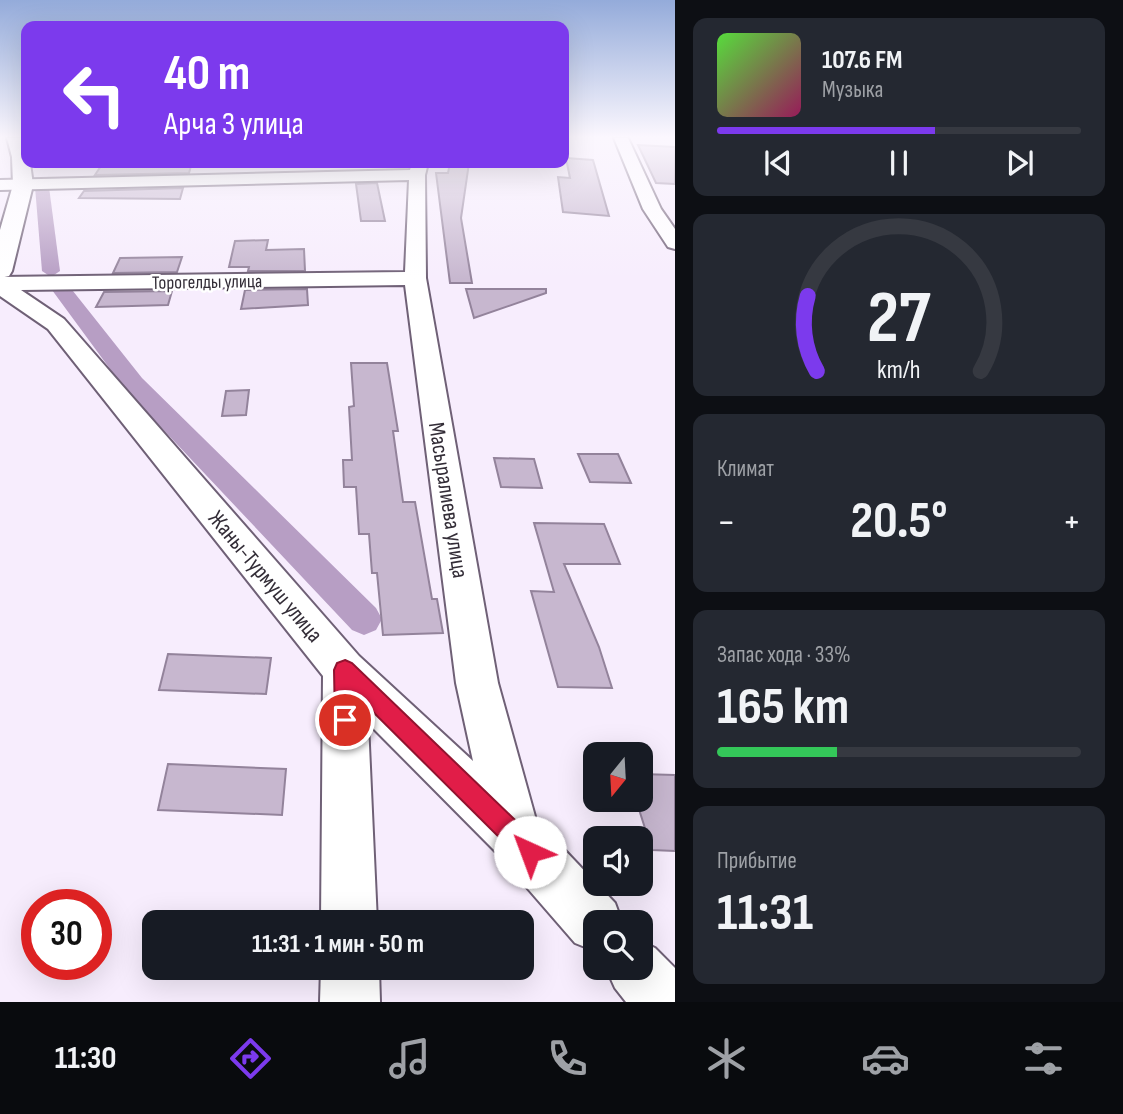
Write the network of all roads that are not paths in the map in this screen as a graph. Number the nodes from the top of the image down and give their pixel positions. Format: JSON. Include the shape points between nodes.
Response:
{"nodes":[{"id":1,"x":23,"y":185,"type":"junction"},
{"id":2,"x":29,"y":185,"type":"edge"},
{"id":3,"x":418,"y":185,"type":"edge"},
{"id":4,"x":641,"y":185,"type":"edge"},
{"id":5,"x":0,"y":186,"type":"edge"},
{"id":6,"x":675,"y":243,"type":"edge"},
{"id":7,"x":0,"y":271,"type":"edge"},
{"id":8,"x":415,"y":278,"type":"junction"},
{"id":9,"x":0,"y":285,"type":"edge"},
{"id":10,"x":345,"y":670,"type":"junction"},
{"id":11,"x":514,"y":834,"type":"junction"},
{"id":12,"x":349,"y":910,"type":"edge"},
{"id":13,"x":583,"y":910,"type":"edge"},
{"id":14,"x":350,"y":980,"type":"edge"},
{"id":15,"x":646,"y":980,"type":"edge"},
{"id":16,"x":350,"y":1002,"type":"edge"},
{"id":17,"x":666,"y":1002,"type":"edge"}],
"edges":[{"from":1,"to":2,"type":"street"},
{"from":1,"to":5,"type":"street"},
{"from":1,"to":7,"type":"street"},
{"from":3,"to":8,"type":"street","name":"Масыралиева улица"},
{"from":4,"to":6,"type":"street"},
{"from":8,"to":9,"type":"street","name":"Торогелды улица"},
{"from":8,"to":11,"type":"street","name":"Масыралиева улица","via":[[477,683]]},
{"from":9,"to":10,"type":"street","name":"Жаны-Турмуш улица","via":[[56,324]]},
{"from":10,"to":11,"type":"street","name":"Жаны-Турмуш улица"},
{"from":10,"to":12,"type":"street"},
{"from":11,"to":13,"type":"street","name":"Жаны-Турмуш улица"},
{"from":14,"to":16,"type":"street"},
{"from":15,"to":17,"type":"street"}]}
